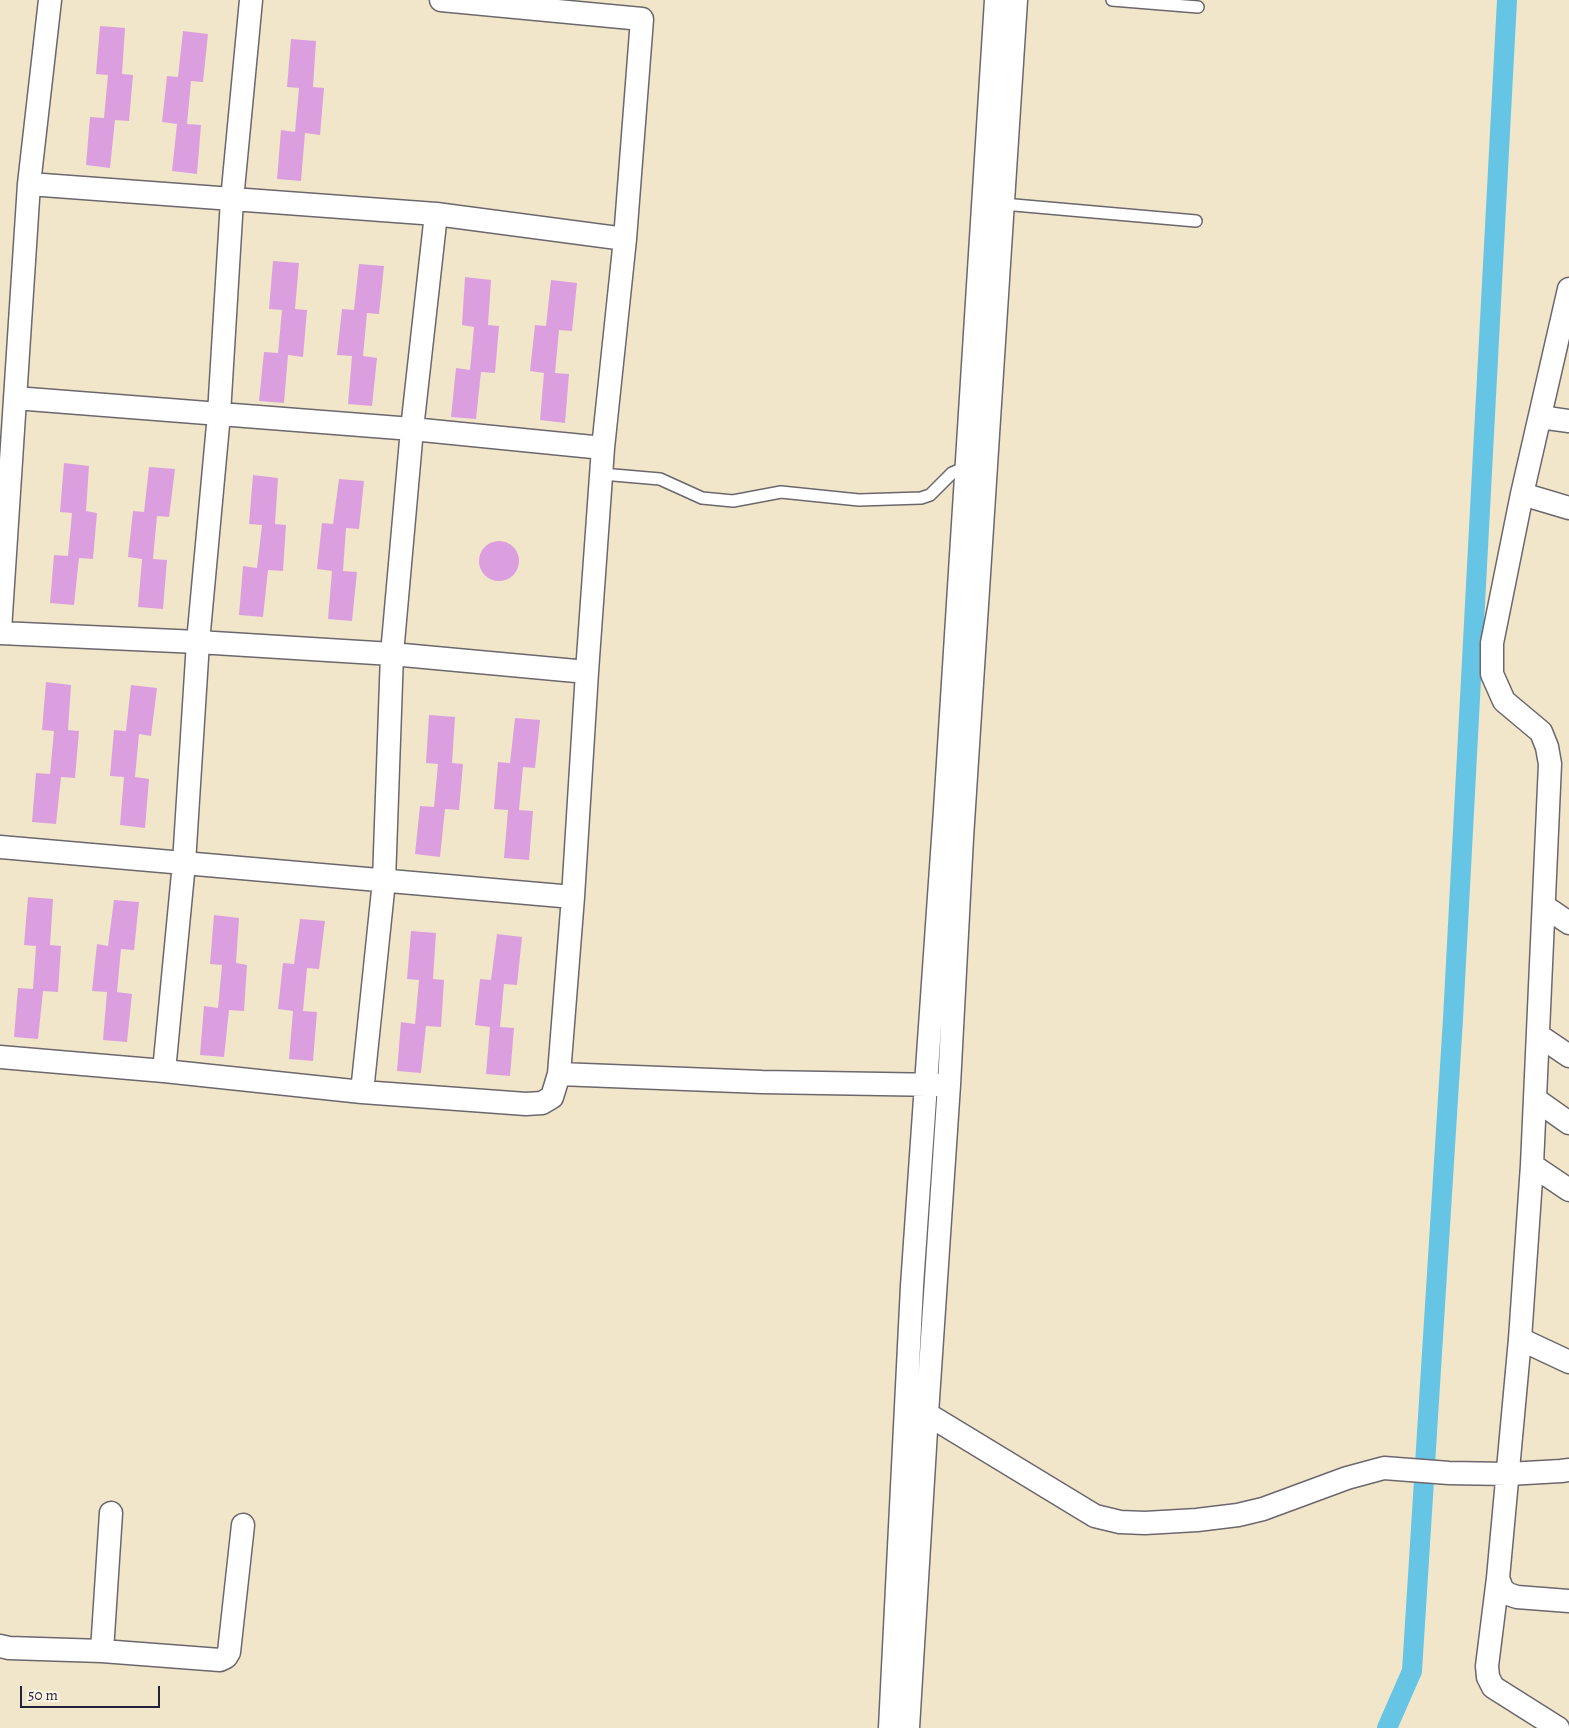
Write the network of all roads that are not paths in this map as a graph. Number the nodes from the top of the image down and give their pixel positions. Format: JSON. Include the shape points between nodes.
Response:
{"nodes":[{"id":1,"x":50,"y":0,"type":"edge"},
{"id":2,"x":251,"y":0,"type":"edge"},
{"id":3,"x":441,"y":0,"type":"edge"},
{"id":4,"x":996,"y":0,"type":"edge"},
{"id":5,"x":1016,"y":0,"type":"edge"},
{"id":6,"x":1112,"y":0,"type":"edge"},
{"id":7,"x":1198,"y":7,"type":"dead end"},
{"id":8,"x":29,"y":184,"type":"junction"},
{"id":9,"x":232,"y":200,"type":"junction"},
{"id":10,"x":1003,"y":204,"type":"junction"},
{"id":11,"x":436,"y":214,"type":"junction"},
{"id":12,"x":1196,"y":221,"type":"dead end"},
{"id":13,"x":625,"y":239,"type":"junction"},
{"id":14,"x":1569,"y":289,"type":"edge"},
{"id":15,"x":16,"y":398,"type":"junction"},
{"id":16,"x":219,"y":414,"type":"junction"},
{"id":17,"x":1540,"y":417,"type":"junction"},
{"id":18,"x":1569,"y":421,"type":"edge"},
{"id":19,"x":412,"y":429,"type":"junction"},
{"id":20,"x":603,"y":448,"type":"junction"},
{"id":21,"x":966,"y":467,"type":"junction"},
{"id":22,"x":602,"y":474,"type":"junction"},
{"id":23,"x":1522,"y":494,"type":"junction"},
{"id":24,"x":1569,"y":508,"type":"edge"},
{"id":25,"x":0,"y":632,"type":"edge"},
{"id":26,"x":198,"y":642,"type":"junction"},
{"id":27,"x":392,"y":654,"type":"junction"},
{"id":28,"x":587,"y":672,"type":"junction"},
{"id":29,"x":1547,"y":747,"type":"junction"},
{"id":30,"x":1569,"y":764,"type":"edge"},
{"id":31,"x":0,"y":847,"type":"edge"},
{"id":32,"x":184,"y":863,"type":"junction"},
{"id":33,"x":384,"y":881,"type":"junction"},
{"id":34,"x":573,"y":897,"type":"junction"},
{"id":35,"x":1544,"y":906,"type":"junction"},
{"id":36,"x":1569,"y":923,"type":"edge"},
{"id":37,"x":1538,"y":1035,"type":"junction"},
{"id":38,"x":1569,"y":1056,"type":"edge"},
{"id":39,"x":0,"y":1057,"type":"edge"},
{"id":40,"x":164,"y":1071,"type":"junction"},
{"id":41,"x":559,"y":1074,"type":"junction"},
{"id":42,"x":949,"y":1085,"type":"junction"},
{"id":43,"x":925,"y":1086,"type":"junction"},
{"id":44,"x":362,"y":1092,"type":"junction"},
{"id":45,"x":1535,"y":1099,"type":"junction"},
{"id":46,"x":1569,"y":1123,"type":"edge"},
{"id":47,"x":1532,"y":1165,"type":"junction"},
{"id":48,"x":1569,"y":1190,"type":"edge"},
{"id":49,"x":1520,"y":1339,"type":"junction"},
{"id":50,"x":1569,"y":1362,"type":"edge"},
{"id":51,"x":927,"y":1414,"type":"junction"},
{"id":52,"x":1569,"y":1470,"type":"edge"},
{"id":53,"x":1508,"y":1474,"type":"junction"},
{"id":54,"x":111,"y":1513,"type":"dead end"},
{"id":55,"x":243,"y":1525,"type":"dead end"},
{"id":56,"x":1498,"y":1578,"type":"junction"},
{"id":57,"x":1569,"y":1601,"type":"edge"},
{"id":58,"x":0,"y":1646,"type":"edge"},
{"id":59,"x":102,"y":1651,"type":"junction"},
{"id":60,"x":890,"y":1728,"type":"edge"},
{"id":61,"x":908,"y":1728,"type":"edge"},
{"id":62,"x":1558,"y":1728,"type":"edge"}],
"edges":[{"from":1,"to":8,"type":"street"},
{"from":2,"to":9,"type":"street"},
{"from":3,"to":13,"type":"street","via":[[642,19]]},
{"from":4,"to":21,"type":"street"},
{"from":5,"to":10,"type":"street"},
{"from":6,"to":7,"type":"lane"},
{"from":8,"to":9,"type":"street"},
{"from":8,"to":15,"type":"street"},
{"from":9,"to":11,"type":"street"},
{"from":9,"to":16,"type":"street"},
{"from":10,"to":12,"type":"lane"},
{"from":10,"to":42,"type":"street"},
{"from":11,"to":13,"type":"street"},
{"from":11,"to":19,"type":"street"},
{"from":13,"to":20,"type":"street"},
{"from":14,"to":17,"type":"street"},
{"from":15,"to":16,"type":"street"},
{"from":15,"to":25,"type":"street"},
{"from":16,"to":19,"type":"street"},
{"from":16,"to":26,"type":"street"},
{"from":17,"to":18,"type":"street"},
{"from":17,"to":23,"type":"street"},
{"from":19,"to":20,"type":"street"},
{"from":19,"to":27,"type":"street"},
{"from":20,"to":22,"type":"street"},
{"from":21,"to":22,"type":"lane","via":[[952,473],[930,495],[921,498],[859,500],[781,492],[733,501],[702,498],[660,480]]},
{"from":21,"to":43,"type":"street"},
{"from":22,"to":28,"type":"street"},
{"from":23,"to":24,"type":"street"},
{"from":23,"to":29,"type":"street","via":[[1492,643],[1492,674],[1504,701],[1541,732]]},
{"from":25,"to":26,"type":"street"},
{"from":26,"to":27,"type":"street"},
{"from":26,"to":32,"type":"street"},
{"from":27,"to":28,"type":"street"},
{"from":27,"to":33,"type":"street"},
{"from":28,"to":34,"type":"street"},
{"from":29,"to":30,"type":"street"},
{"from":29,"to":35,"type":"street","via":[[1550,764]]},
{"from":31,"to":32,"type":"street"},
{"from":32,"to":33,"type":"street"},
{"from":32,"to":40,"type":"street"},
{"from":33,"to":34,"type":"street"},
{"from":33,"to":44,"type":"street"},
{"from":34,"to":41,"type":"street"},
{"from":35,"to":36,"type":"street"},
{"from":35,"to":37,"type":"street"},
{"from":37,"to":38,"type":"street"},
{"from":37,"to":45,"type":"street"},
{"from":39,"to":40,"type":"street"},
{"from":40,"to":44,"type":"street"},
{"from":41,"to":43,"type":"street"},
{"from":41,"to":44,"type":"street","via":[[552,1097],[542,1103]]},
{"from":42,"to":43,"type":"street"},
{"from":42,"to":51,"type":"street"},
{"from":43,"to":60,"type":"street"},
{"from":45,"to":46,"type":"street"},
{"from":45,"to":47,"type":"street"},
{"from":47,"to":48,"type":"street"},
{"from":47,"to":49,"type":"street"},
{"from":49,"to":50,"type":"street"},
{"from":49,"to":53,"type":"street"},
{"from":51,"to":53,"type":"street","via":[[1095,1516],[1120,1522],[1229,1516],[1263,1509],[1384,1468]]},
{"from":51,"to":61,"type":"street"},
{"from":52,"to":53,"type":"street"},
{"from":53,"to":56,"type":"street"},
{"from":54,"to":59,"type":"street"},
{"from":55,"to":59,"type":"street","via":[[226,1657],[220,1660]]},
{"from":56,"to":57,"type":"street","via":[[1502,1589],[1517,1597]]},
{"from":56,"to":62,"type":"street","via":[[1488,1677],[1493,1687]]},
{"from":58,"to":59,"type":"street"}]}
